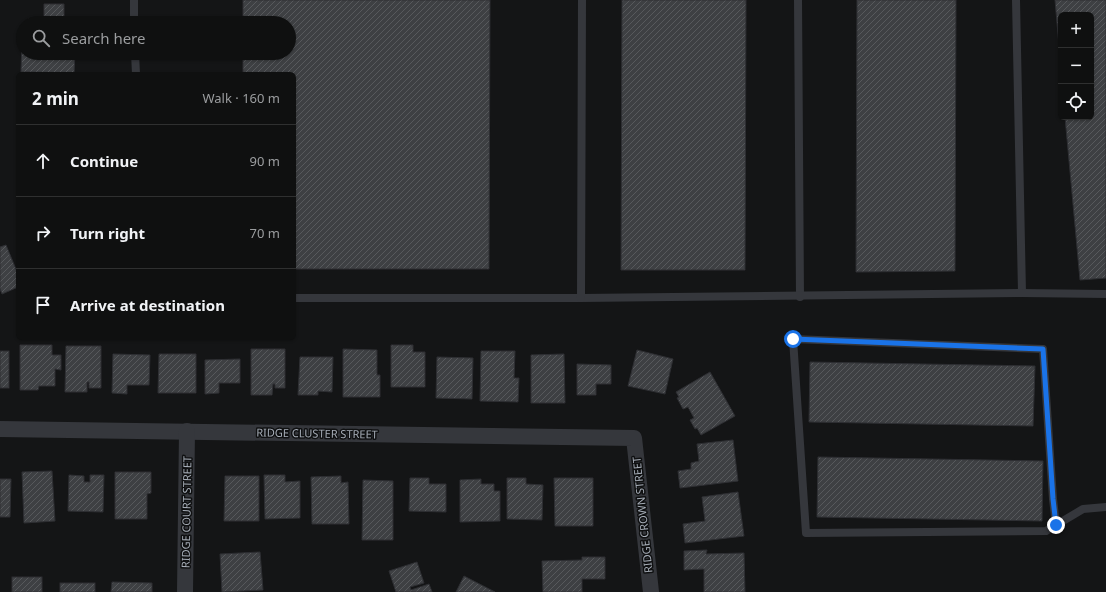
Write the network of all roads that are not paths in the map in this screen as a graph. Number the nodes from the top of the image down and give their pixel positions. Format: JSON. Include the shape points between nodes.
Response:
{"nodes":[{"id":1,"x":134,"y":0,"type":"edge"},
{"id":2,"x":582,"y":0,"type":"edge"},
{"id":3,"x":798,"y":0,"type":"edge"},
{"id":4,"x":1016,"y":0,"type":"edge"},
{"id":5,"x":134,"y":16,"type":"edge"},
{"id":6,"x":135,"y":60,"type":"edge"},
{"id":7,"x":136,"y":72,"type":"edge"},
{"id":8,"x":1022,"y":293,"type":"junction"},
{"id":9,"x":1106,"y":294,"type":"edge"},
{"id":10,"x":800,"y":297,"type":"junction"},
{"id":11,"x":296,"y":298,"type":"edge"},
{"id":12,"x":581,"y":298,"type":"junction"},
{"id":13,"x":0,"y":429,"type":"edge"},
{"id":14,"x":187,"y":432,"type":"junction"},
{"id":15,"x":634,"y":438,"type":"joint"},
{"id":16,"x":1106,"y":507,"type":"edge"},
{"id":17,"x":1056,"y":525,"type":"junction"},
{"id":18,"x":185,"y":592,"type":"edge"},
{"id":19,"x":651,"y":592,"type":"edge"}],
"edges":[{"from":1,"to":5,"type":"lane"},
{"from":2,"to":12,"type":"lane"},
{"from":3,"to":10,"type":"lane"},
{"from":4,"to":8,"type":"lane"},
{"from":6,"to":7,"type":"lane"},
{"from":8,"to":9,"type":"lane"},
{"from":8,"to":10,"type":"lane"},
{"from":10,"to":12,"type":"lane"},
{"from":11,"to":12,"type":"lane"},
{"from":13,"to":14,"type":"street","name":"RIDGE CLUSTER STREET"},
{"from":14,"to":15,"type":"street","name":"RIDGE CLUSTER STREET"},
{"from":14,"to":18,"type":"street","name":"RIDGE COURT STREET"},
{"from":15,"to":19,"type":"street","name":"RIDGE CROWN STREET"},
{"from":16,"to":17,"type":"lane","via":[[1083,508]]},
{"from":17,"to":17,"type":"lane","via":[[1046,531],[806,533],[793,339],[1043,349]]}]}
